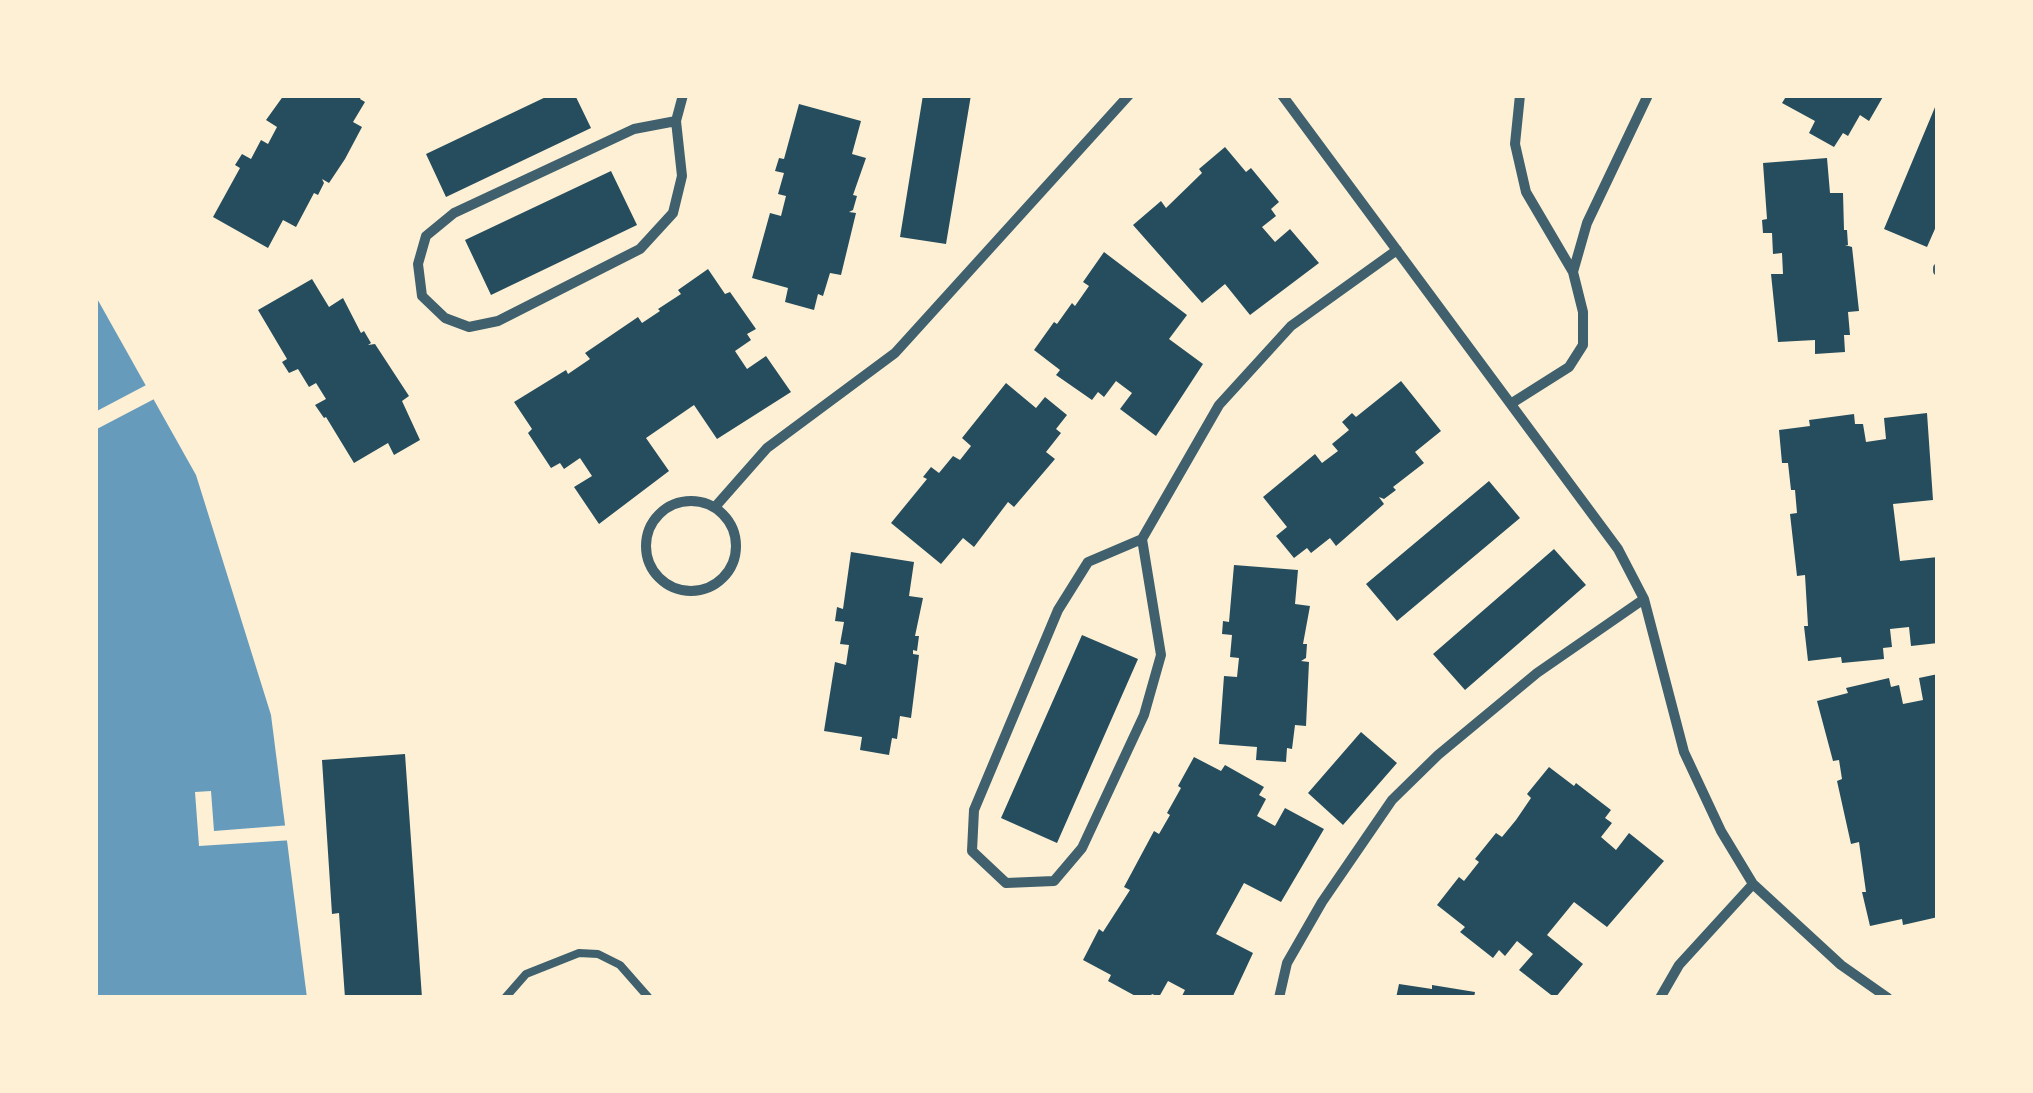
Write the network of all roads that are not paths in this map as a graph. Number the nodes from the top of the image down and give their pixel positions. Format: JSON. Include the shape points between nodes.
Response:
{"nodes":[{"id":1,"x":683,"y":95,"type":"edge"},
{"id":2,"x":1129,"y":95,"type":"edge"},
{"id":3,"x":1282,"y":95,"type":"edge"},
{"id":4,"x":1520,"y":95,"type":"edge"},
{"id":5,"x":1648,"y":95,"type":"edge"},
{"id":6,"x":676,"y":121,"type":"junction"},
{"id":7,"x":1398,"y":250,"type":"junction"},
{"id":8,"x":1573,"y":272,"type":"junction"},
{"id":9,"x":1512,"y":403,"type":"junction"},
{"id":10,"x":716,"y":507,"type":"junction"},
{"id":11,"x":1142,"y":539,"type":"junction"},
{"id":12,"x":1644,"y":599,"type":"junction"},
{"id":13,"x":1753,"y":884,"type":"junction"},
{"id":14,"x":505,"y":998,"type":"edge"},
{"id":15,"x":649,"y":998,"type":"edge"},
{"id":16,"x":1280,"y":998,"type":"edge"},
{"id":17,"x":1660,"y":998,"type":"edge"},
{"id":18,"x":1888,"y":998,"type":"edge"}],
"edges":[{"from":1,"to":6,"type":"street"},
{"from":2,"to":10,"type":"street","via":[[895,353],[767,448]]},
{"from":3,"to":7,"type":"street"},
{"from":4,"to":8,"type":"street","via":[[1515,144],[1526,192]]},
{"from":5,"to":8,"type":"street","via":[[1587,223]]},
{"from":6,"to":6,"type":"street","via":[[634,129],[454,212],[426,236],[418,264],[422,296],[445,318],[469,327],[498,322],[640,249],[673,213],[682,176]]},
{"from":7,"to":9,"type":"street"},
{"from":7,"to":11,"type":"street","via":[[1291,326],[1219,405]]},
{"from":8,"to":9,"type":"street","via":[[1583,345],[1569,367]]},
{"from":9,"to":12,"type":"street","via":[[1618,549]]},
{"from":10,"to":10,"type":"street","via":[[692,500],[670,505],[652,522],[646,545],[651,568],[667,585],[690,592],[714,586],[731,570],[737,547],[732,524]]},
{"from":11,"to":11,"type":"street","via":[[1088,562],[1058,610],[974,810],[972,851],[1006,883],[1054,881],[1082,848],[1144,715],[1161,655]]},
{"from":12,"to":13,"type":"street","via":[[1684,752]]},
{"from":12,"to":16,"type":"street","via":[[1537,673],[1392,800],[1287,963]]},
{"from":13,"to":17,"type":"street","via":[[1679,965]]},
{"from":13,"to":18,"type":"street","via":[[1840,965]]},
{"from":14,"to":15,"type":"lane","via":[[526,974],[579,954],[598,954],[620,964]]}]}
